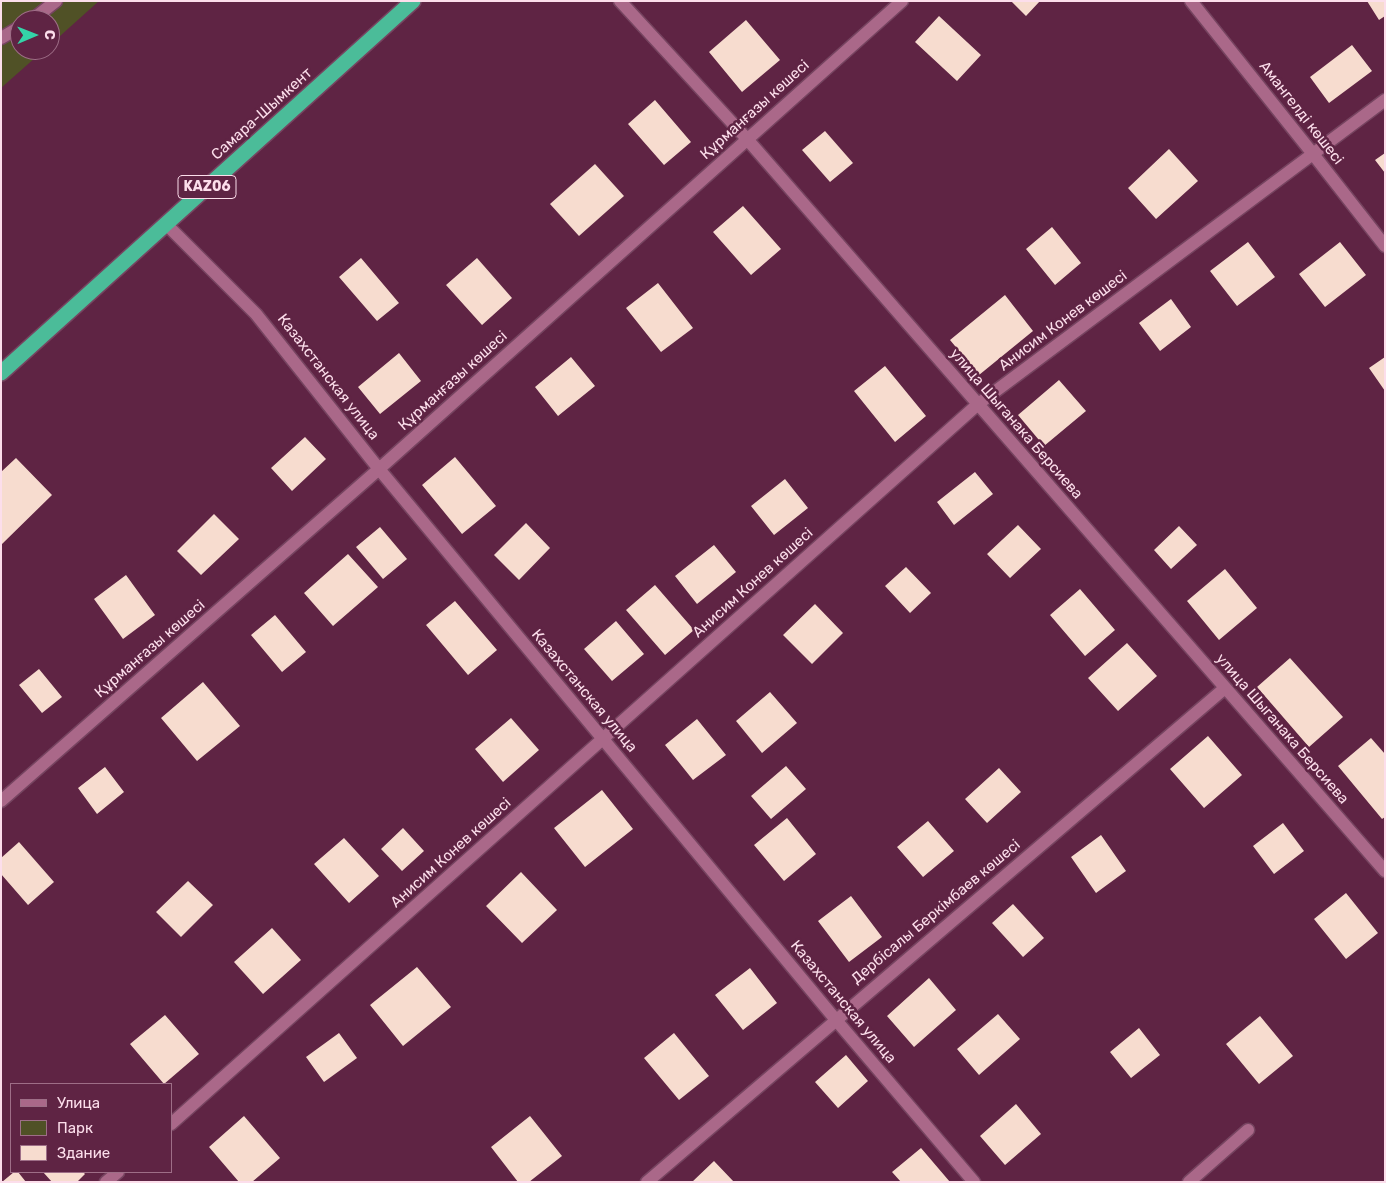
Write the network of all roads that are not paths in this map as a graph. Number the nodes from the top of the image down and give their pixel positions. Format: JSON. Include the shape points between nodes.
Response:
{"nodes":[{"id":1,"x":56,"y":1,"type":"edge"},
{"id":2,"x":413,"y":1,"type":"edge"},
{"id":3,"x":620,"y":1,"type":"edge"},
{"id":4,"x":902,"y":1,"type":"edge"},
{"id":5,"x":1191,"y":1,"type":"edge"},
{"id":6,"x":45,"y":10,"type":"edge"},
{"id":7,"x":1385,"y":100,"type":"edge"},
{"id":8,"x":747,"y":139,"type":"junction"},
{"id":9,"x":1313,"y":154,"type":"junction"},
{"id":10,"x":166,"y":224,"type":"junction"},
{"id":11,"x":1385,"y":246,"type":"edge"},
{"id":12,"x":1,"y":373,"type":"edge"},
{"id":13,"x":978,"y":405,"type":"junction"},
{"id":14,"x":379,"y":469,"type":"junction"},
{"id":15,"x":1225,"y":688,"type":"junction"},
{"id":16,"x":603,"y":739,"type":"junction"},
{"id":17,"x":1,"y":801,"type":"edge"},
{"id":18,"x":1385,"y":871,"type":"edge"},
{"id":19,"x":836,"y":1020,"type":"junction"},
{"id":20,"x":172,"y":1123,"type":"edge"},
{"id":21,"x":1248,"y":1130,"type":"dead end"},
{"id":22,"x":117,"y":1173,"type":"edge"},
{"id":23,"x":106,"y":1182,"type":"edge"},
{"id":24,"x":647,"y":1182,"type":"edge"},
{"id":25,"x":974,"y":1182,"type":"edge"},
{"id":26,"x":1190,"y":1182,"type":"edge"}],
"edges":[{"from":1,"to":6,"type":"street"},
{"from":2,"to":10,"type":"highway","name":"Самара-Шымкент","number":"KАZ06"},
{"from":3,"to":8,"type":"street","name":"улица Шыганака Берсиева"},
{"from":4,"to":8,"type":"street","name":"Құрманғазы көшесі"},
{"from":5,"to":9,"type":"street","name":"Амангелді көшесі"},
{"from":7,"to":9,"type":"street","name":"Анисим Конев көшесі"},
{"from":8,"to":13,"type":"street","name":"улица Шыганака Берсиева"},
{"from":8,"to":14,"type":"street","name":"Құрманғазы көшесі"},
{"from":9,"to":11,"type":"street","name":"Амангелді көшесі"},
{"from":9,"to":13,"type":"street","name":"Анисим Конев көшесі"},
{"from":10,"to":12,"type":"highway","name":"Самара-Шымкент","number":"KАZ06"},
{"from":10,"to":14,"type":"street","name":"Казахстанская улица","via":[[256,314]]},
{"from":13,"to":15,"type":"street","name":"улица Шыганака Берсиева"},
{"from":13,"to":16,"type":"street","name":"Анисим Конев көшесі"},
{"from":14,"to":16,"type":"street","name":"Казахстанская улица"},
{"from":14,"to":17,"type":"street","name":"Құрманғазы көшесі"},
{"from":15,"to":18,"type":"street","name":"улица Шыганака Берсиева"},
{"from":15,"to":19,"type":"street","name":"Дербісалы Беркімбаев көшесі"},
{"from":16,"to":19,"type":"street","name":"Казахстанская улица"},
{"from":16,"to":20,"type":"street","name":"Анисим Конев көшесі"},
{"from":19,"to":24,"type":"street","name":"Дербісалы Беркімбаев көшесі"},
{"from":19,"to":25,"type":"street","name":"Казахстанская улица"},
{"from":21,"to":26,"type":"street"},
{"from":22,"to":23,"type":"street"}]}
